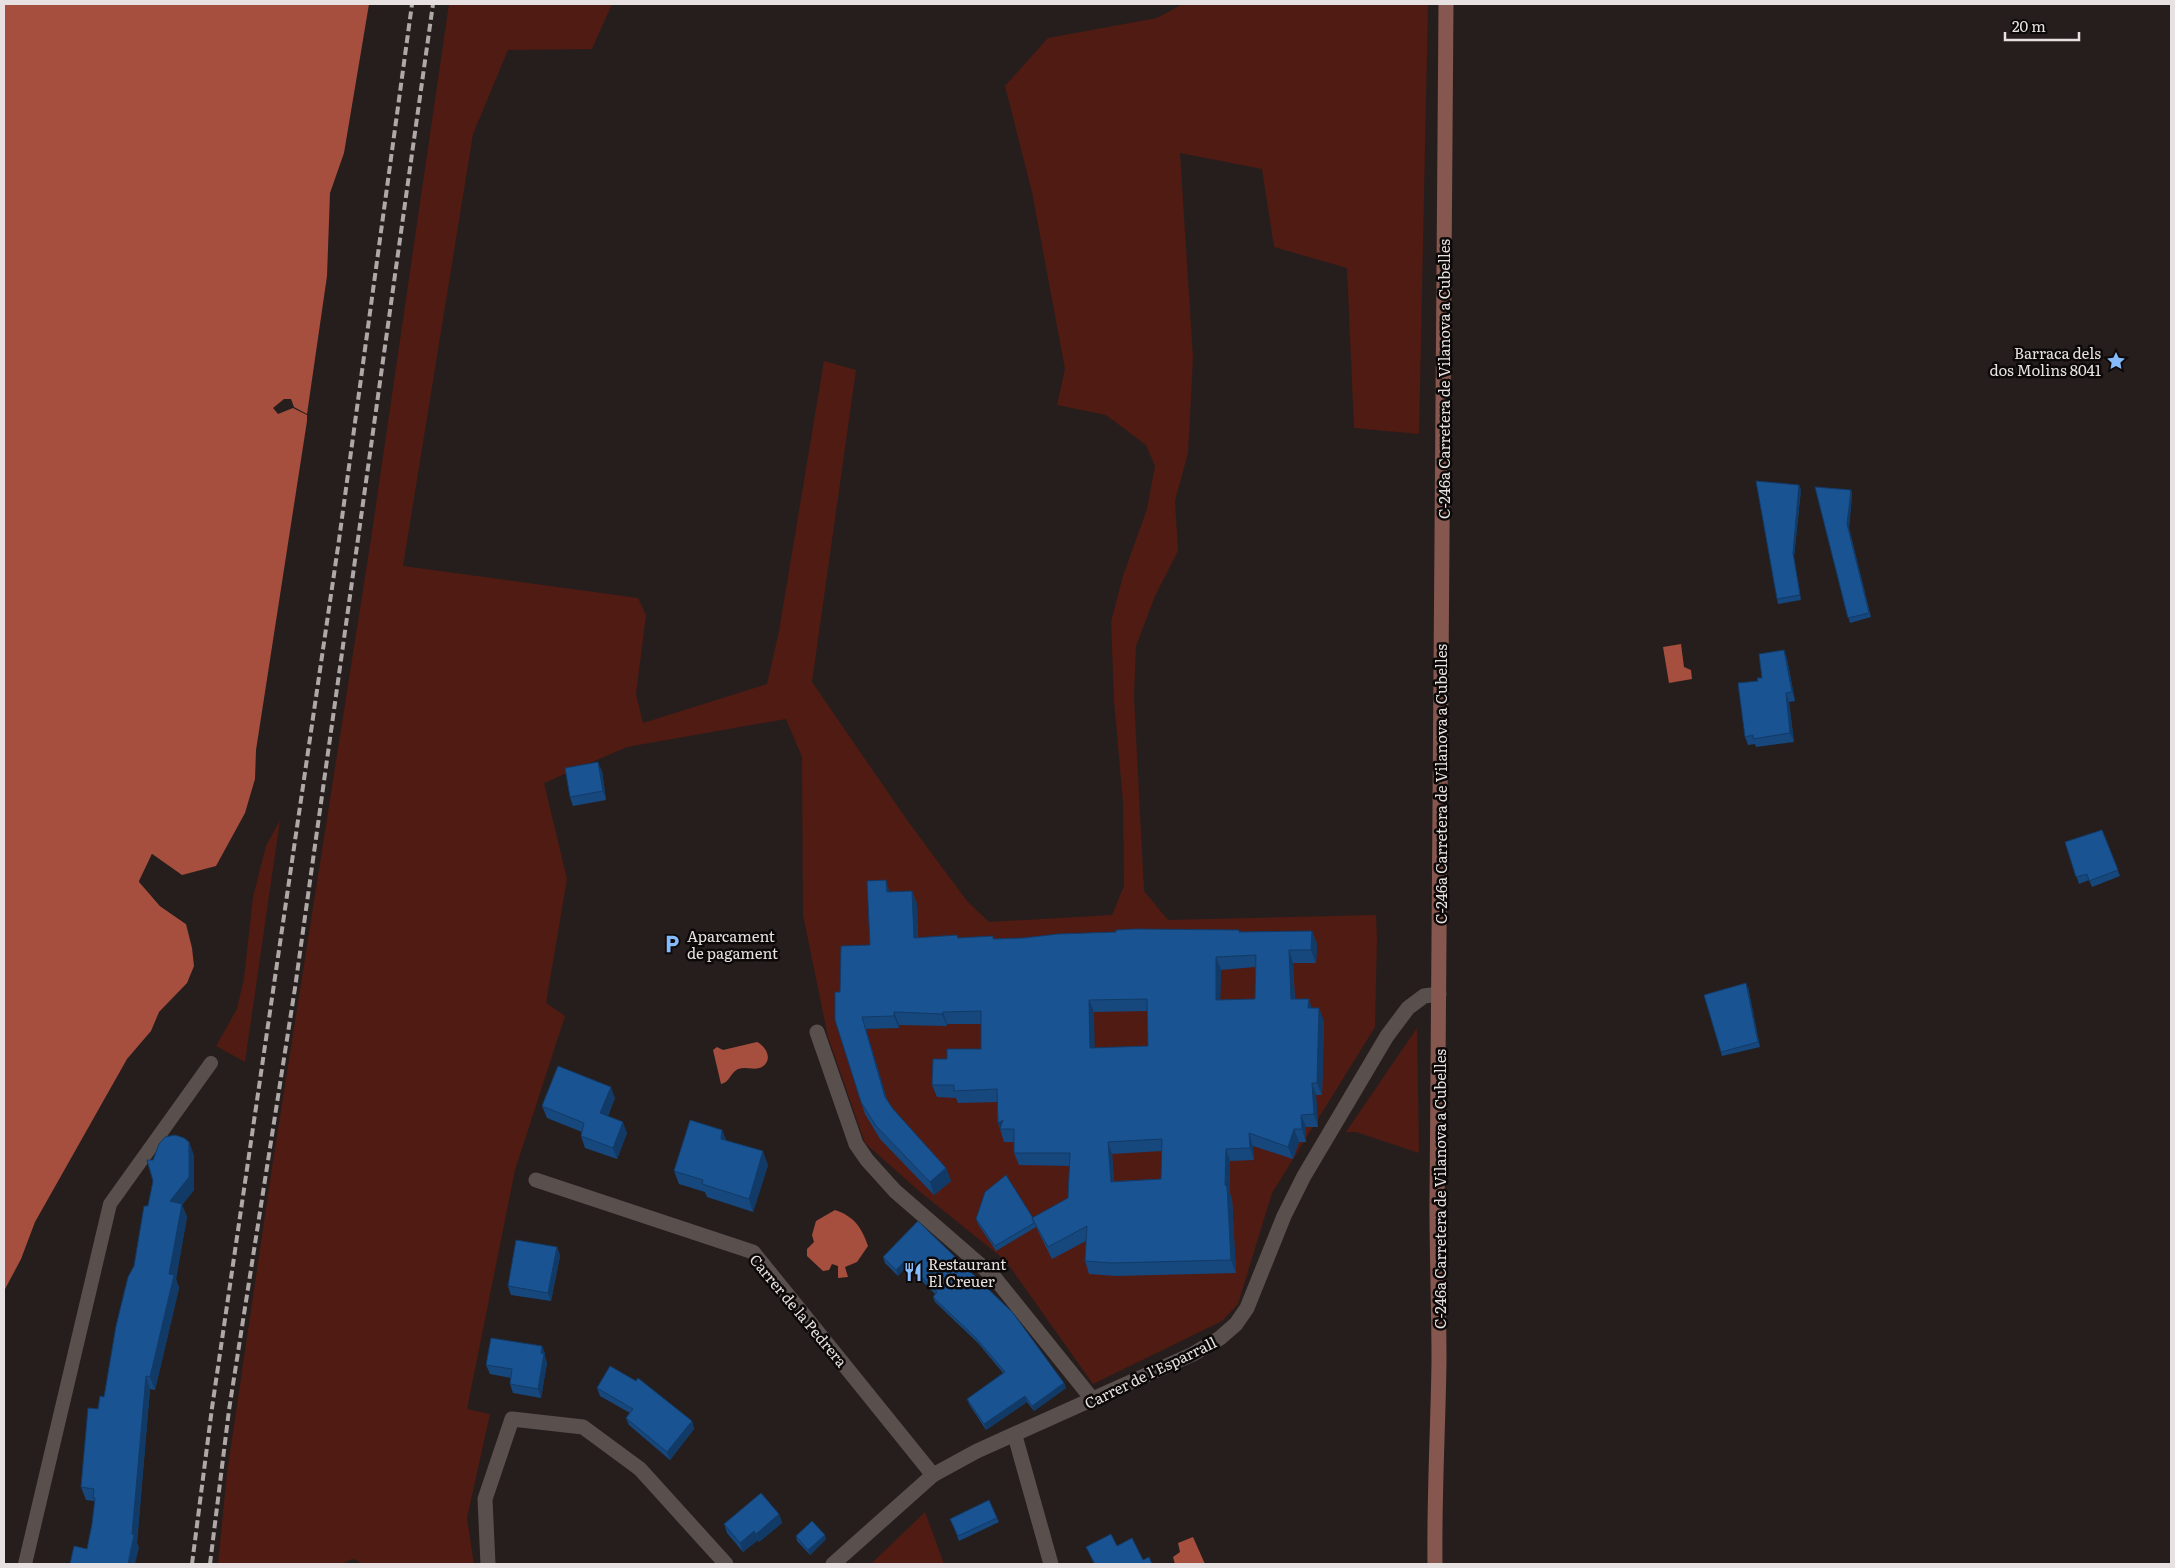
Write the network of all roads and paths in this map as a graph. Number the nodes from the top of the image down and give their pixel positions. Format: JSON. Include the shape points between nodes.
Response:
{"nodes":[{"id":1,"x":1446,"y":4,"type":"edge"},
{"id":2,"x":1439,"y":994,"type":"junction"},
{"id":3,"x":817,"y":1032,"type":"dead end"},
{"id":4,"x":211,"y":1063,"type":"dead end"},
{"id":5,"x":536,"y":1180,"type":"dead end"},
{"id":6,"x":1093,"y":1400,"type":"junction"},
{"id":7,"x":1015,"y":1436,"type":"junction"},
{"id":8,"x":933,"y":1475,"type":"junction"},
{"id":9,"x":25,"y":1564,"type":"edge"},
{"id":10,"x":488,"y":1564,"type":"edge"},
{"id":11,"x":726,"y":1564,"type":"edge"},
{"id":12,"x":833,"y":1564,"type":"edge"},
{"id":13,"x":1051,"y":1564,"type":"edge"},
{"id":14,"x":1435,"y":1564,"type":"edge"}],
"edges":[{"from":1,"to":2,"type":"main road","name":"C-246a Carretera de Vilanova a Cubelles"},
{"from":2,"to":6,"type":"street","name":"Carrer de l'Esparrall","via":[[1424,996],[1408,1008],[1387,1036],[1304,1176],[1284,1216],[1247,1308],[1236,1324],[1193,1354]]},
{"from":2,"to":14,"type":"main road","name":"C-246a Carretera de Vilanova a Cubelles","via":[[1439,1360]]},
{"from":3,"to":6,"type":"street","via":[[856,1144],[867,1160],[895,1191],[994,1277]]},
{"from":4,"to":9,"type":"street","via":[[110,1204]]},
{"from":5,"to":8,"type":"street","name":"Carrer de la Pedrera","via":[[753,1252]]},
{"from":6,"to":7,"type":"street","name":"Carrer de l'Esparrall"},
{"from":7,"to":8,"type":"street","name":"Carrer de l'Esparrall","via":[[977,1451]]},
{"from":7,"to":13,"type":"street"},
{"from":8,"to":12,"type":"street","name":"Carrer de l'Esparrall"},
{"from":10,"to":11,"type":"street","via":[[485,1499],[512,1418],[584,1427],[640,1469]]}]}
